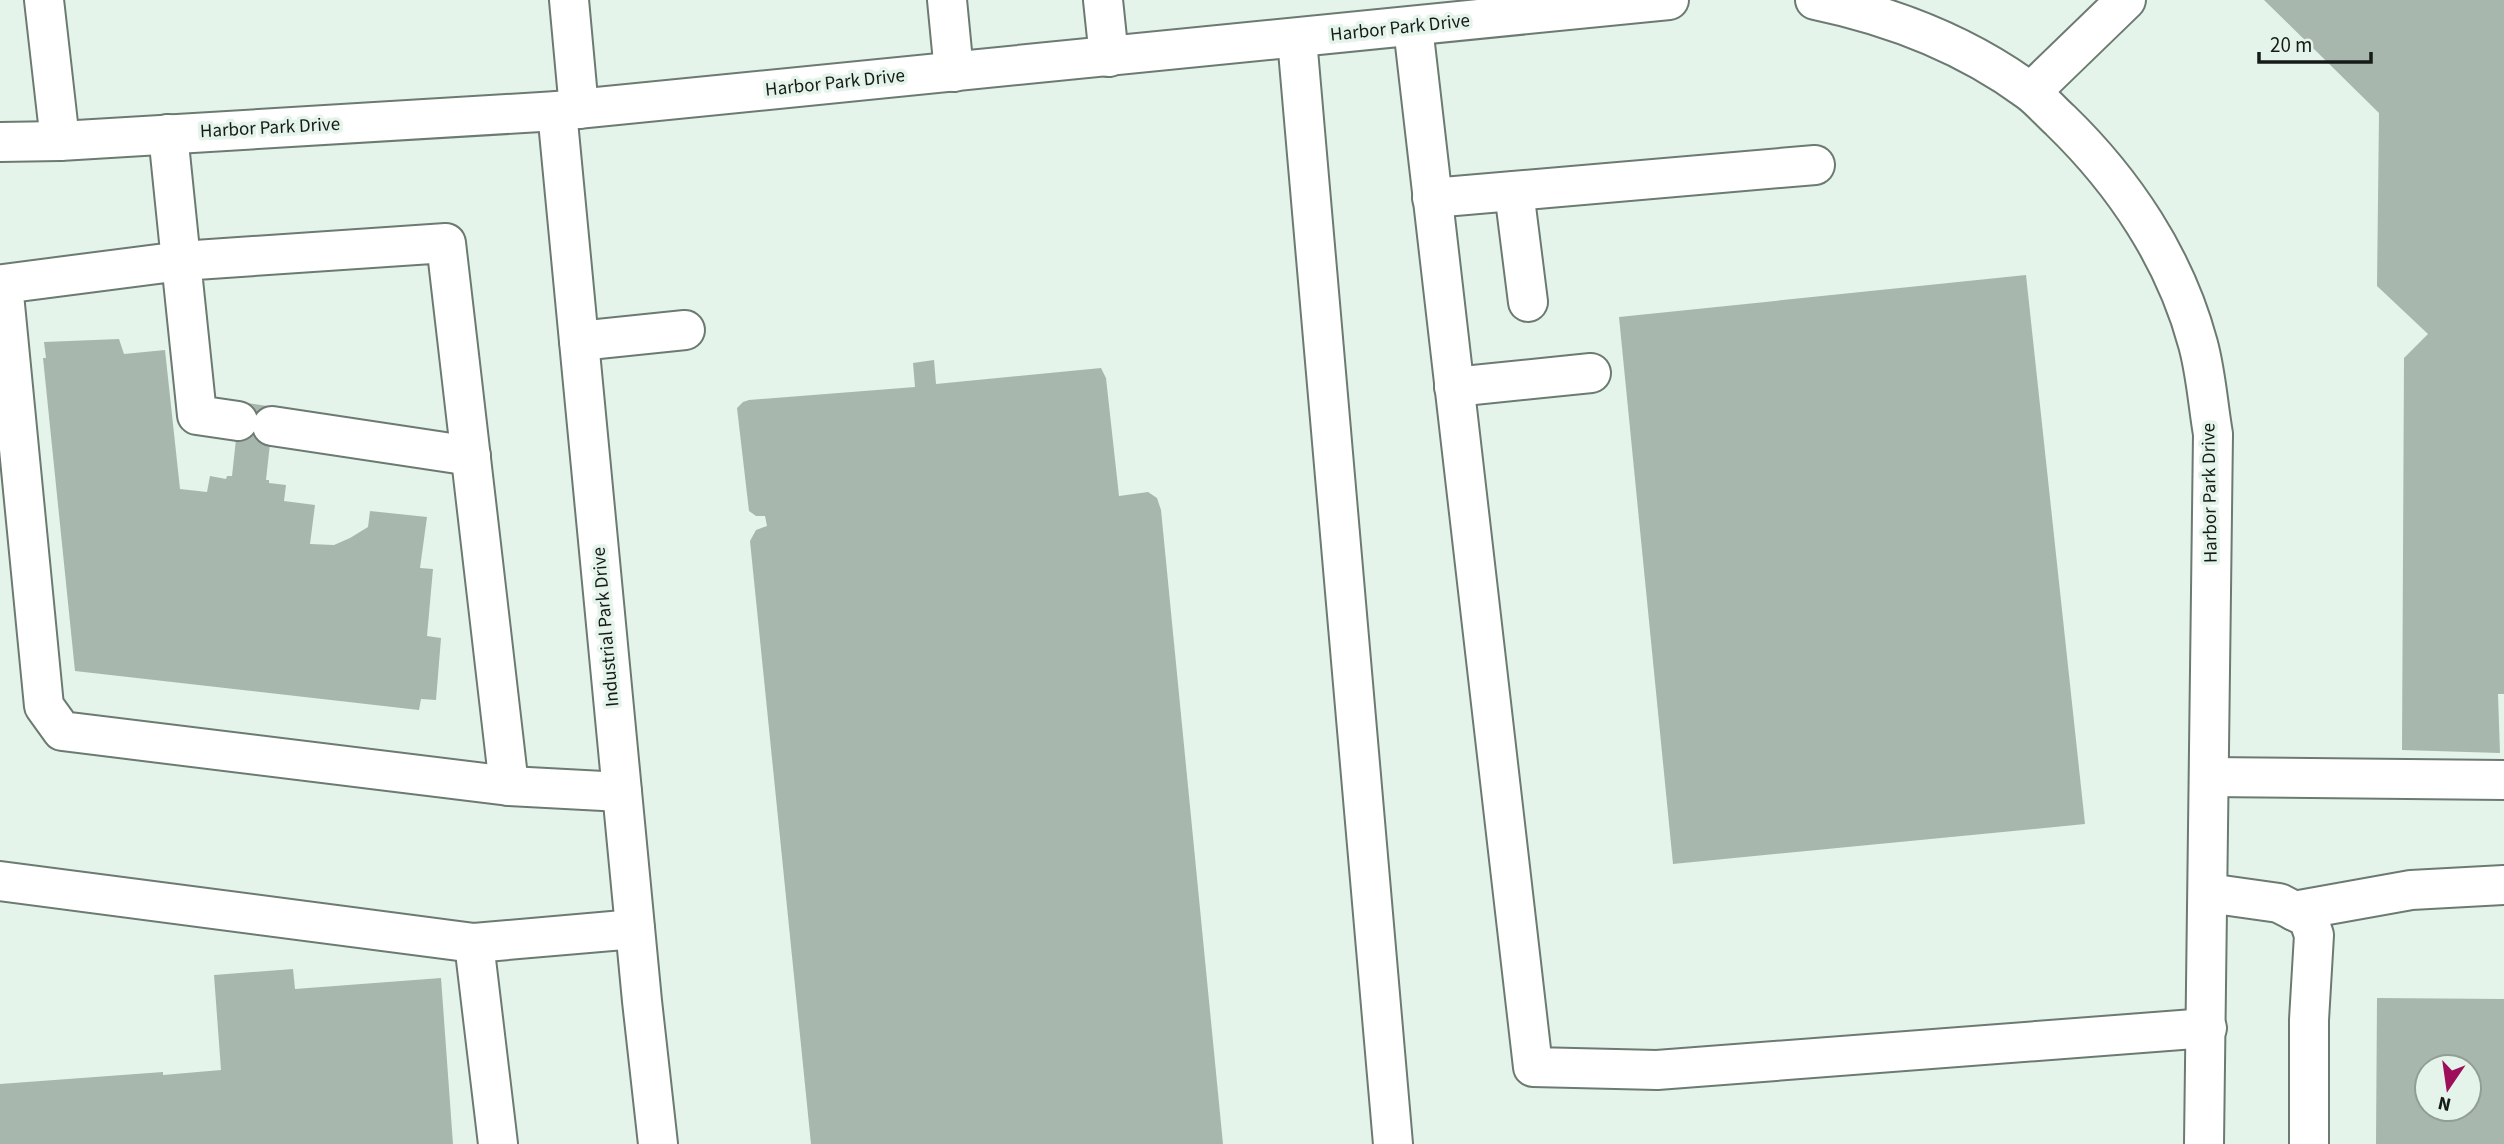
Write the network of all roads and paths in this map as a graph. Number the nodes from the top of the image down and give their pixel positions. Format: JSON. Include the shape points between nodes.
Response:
{"nodes":[{"id":1,"x":44,"y":0,"type":"edge"},
{"id":2,"x":569,"y":0,"type":"edge"},
{"id":3,"x":947,"y":0,"type":"edge"},
{"id":4,"x":1103,"y":0,"type":"edge"},
{"id":5,"x":1669,"y":0,"type":"edge"},
{"id":6,"x":1815,"y":0,"type":"edge"},
{"id":7,"x":2126,"y":0,"type":"edge"},
{"id":8,"x":1614,"y":3,"type":"edge"},
{"id":9,"x":1863,"y":5,"type":"edge"},
{"id":10,"x":1427,"y":17,"type":"edge"},
{"id":11,"x":1297,"y":39,"type":"junction"},
{"id":12,"x":1109,"y":57,"type":"junction"},
{"id":13,"x":954,"y":72,"type":"junction"},
{"id":14,"x":2031,"y":92,"type":"junction"},
{"id":15,"x":568,"y":110,"type":"junction"},
{"id":16,"x":168,"y":134,"type":"junction"},
{"id":17,"x":60,"y":141,"type":"junction"},
{"id":18,"x":0,"y":142,"type":"edge"},
{"id":19,"x":1815,"y":165,"type":"dead end"},
{"id":20,"x":1514,"y":191,"type":"junction"},
{"id":21,"x":1432,"y":198,"type":"junction"},
{"id":22,"x":181,"y":261,"type":"junction"},
{"id":23,"x":1528,"y":302,"type":"dead end"},
{"id":24,"x":685,"y":330,"type":"dead end"},
{"id":25,"x":579,"y":341,"type":"junction"},
{"id":26,"x":1591,"y":373,"type":"dead end"},
{"id":27,"x":1454,"y":387,"type":"junction"},
{"id":28,"x":471,"y":456,"type":"junction"},
{"id":29,"x":2209,"y":777,"type":"junction"},
{"id":30,"x":2504,"y":780,"type":"edge"},
{"id":31,"x":509,"y":786,"type":"junction"},
{"id":32,"x":622,"y":792,"type":"junction"},
{"id":33,"x":0,"y":881,"type":"edge"},
{"id":34,"x":2504,"y":885,"type":"edge"},
{"id":35,"x":2208,"y":893,"type":"junction"},
{"id":36,"x":2294,"y":911,"type":"junction"},
{"id":37,"x":635,"y":929,"type":"junction"},
{"id":38,"x":474,"y":943,"type":"junction"},
{"id":39,"x":2207,"y":1028,"type":"junction"},
{"id":40,"x":498,"y":1144,"type":"edge"},
{"id":41,"x":658,"y":1144,"type":"edge"},
{"id":42,"x":1393,"y":1144,"type":"edge"},
{"id":43,"x":2204,"y":1144,"type":"edge"},
{"id":44,"x":2309,"y":1144,"type":"edge"}],
"edges":[{"from":1,"to":17,"type":"street"},
{"from":2,"to":15,"type":"street","name":"Industrial Park Drive"},
{"from":3,"to":13,"type":"street"},
{"from":4,"to":12,"type":"street"},
{"from":5,"to":8,"type":"street","name":"Harbor Park Drive"},
{"from":6,"to":9,"type":"street","name":"Harbor Park Drive"},
{"from":7,"to":14,"type":"street"},
{"from":8,"to":10,"type":"street","name":"Harbor Park Drive"},
{"from":9,"to":14,"type":"street","name":"Harbor Park Drive","via":[[1941,39]]},
{"from":10,"to":11,"type":"street","name":"Harbor Park Drive"},
{"from":10,"to":21,"type":"street"},
{"from":11,"to":12,"type":"street","name":"Harbor Park Drive"},
{"from":11,"to":42,"type":"street"},
{"from":12,"to":13,"type":"street","name":"Harbor Park Drive"},
{"from":13,"to":15,"type":"street","name":"Harbor Park Drive"},
{"from":14,"to":29,"type":"street","name":"Harbor Park Drive","via":[[2087,146],[2138,211],[2175,279],[2198,345],[2213,434]]},
{"from":15,"to":16,"type":"street","name":"Harbor Park Drive"},
{"from":15,"to":25,"type":"street","name":"Industrial Park Drive"},
{"from":16,"to":17,"type":"street","name":"Harbor Park Drive"},
{"from":16,"to":22,"type":"street"},
{"from":17,"to":18,"type":"street","name":"Harbor Park Drive"},
{"from":19,"to":20,"type":"street"},
{"from":20,"to":21,"type":"street"},
{"from":20,"to":23,"type":"street"},
{"from":21,"to":27,"type":"street"},
{"from":22,"to":28,"type":"street","via":[[197,415]]},
{"from":22,"to":28,"type":"street","via":[[446,243]]},
{"from":22,"to":31,"type":"street","via":[[3,284],[44,706],[62,731]]},
{"from":24,"to":25,"type":"street"},
{"from":25,"to":32,"type":"street","name":"Industrial Park Drive"},
{"from":26,"to":27,"type":"street"},
{"from":27,"to":39,"type":"street","via":[[1533,1067],[1657,1070]]},
{"from":28,"to":31,"type":"street"},
{"from":29,"to":30,"type":"street"},
{"from":29,"to":35,"type":"street","name":"Harbor Park Drive"},
{"from":31,"to":32,"type":"street"},
{"from":32,"to":37,"type":"street","name":"Industrial Park Drive"},
{"from":33,"to":38,"type":"street"},
{"from":34,"to":36,"type":"street","via":[[2411,890]]},
{"from":35,"to":36,"type":"street","via":[[2279,902]]},
{"from":35,"to":39,"type":"street","name":"Harbor Park Drive"},
{"from":36,"to":44,"type":"street","via":[[2308,918],[2314,935]]},
{"from":37,"to":38,"type":"street"},
{"from":37,"to":41,"type":"street","name":"Industrial Park Drive"},
{"from":38,"to":40,"type":"street"},
{"from":39,"to":43,"type":"street","name":"Harbor Park Drive"}]}
